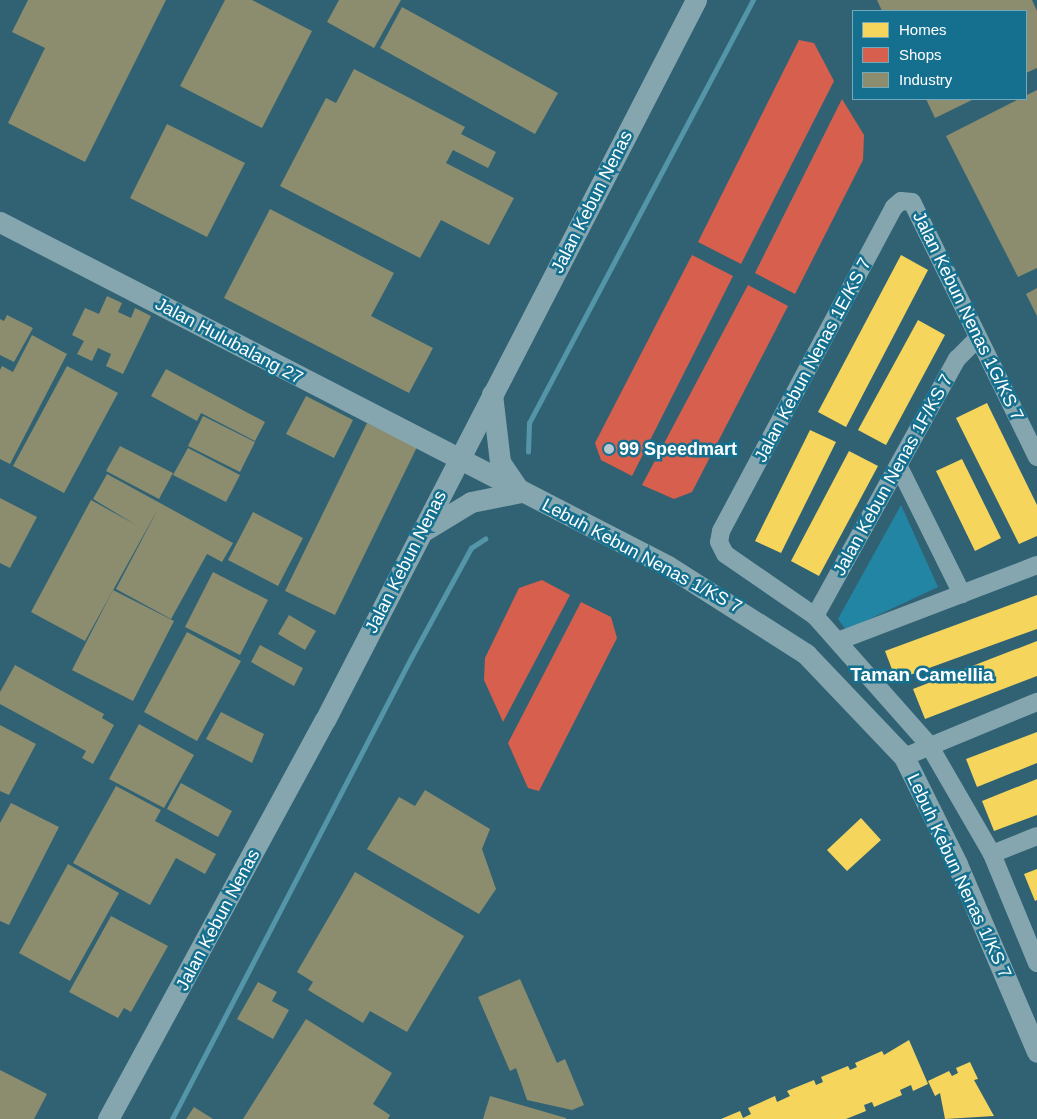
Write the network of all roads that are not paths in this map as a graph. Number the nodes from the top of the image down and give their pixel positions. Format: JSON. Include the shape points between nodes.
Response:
{"nodes":[{"id":1,"x":696,"y":0,"type":"edge"},
{"id":2,"x":912,"y":202,"type":"joint"},
{"id":3,"x":0,"y":222,"type":"edge"},
{"id":4,"x":977,"y":339,"type":"junction"},
{"id":5,"x":492,"y":394,"type":"junction"},
{"id":6,"x":1037,"y":457,"type":"edge"},
{"id":7,"x":457,"y":461,"type":"junction"},
{"id":8,"x":899,"y":467,"type":"junction"},
{"id":9,"x":512,"y":488,"type":"junction"},
{"id":10,"x":420,"y":535,"type":"junction"},
{"id":11,"x":1037,"y":565,"type":"edge"},
{"id":12,"x":962,"y":594,"type":"junction"},
{"id":13,"x":815,"y":616,"type":"junction"},
{"id":14,"x":838,"y":641,"type":"junction"},
{"id":15,"x":1037,"y":702,"type":"edge"},
{"id":16,"x":929,"y":745,"type":"junction"},
{"id":17,"x":904,"y":757,"type":"junction"},
{"id":18,"x":1037,"y":836,"type":"edge"},
{"id":19,"x":992,"y":854,"type":"junction"},
{"id":20,"x":1037,"y":963,"type":"edge"},
{"id":21,"x":1037,"y":1052,"type":"edge"},
{"id":22,"x":108,"y":1119,"type":"edge"}],
"edges":[{"from":1,"to":5,"type":"street","name":"Jalan Kebun Nenas"},
{"from":2,"to":4,"type":"street","name":"Jalan Kebun Nenas 1G/KS 7"},
{"from":2,"to":13,"type":"street","name":"Jalan Kebun Nenas 1E/KS 7","via":[[902,201],[894,207],[721,530],[719,542],[725,554]]},
{"from":3,"to":7,"type":"street","name":"Jalan Hulubalang 27"},
{"from":4,"to":6,"type":"street","name":"Jalan Kebun Nenas 1G/KS 7"},
{"from":4,"to":8,"type":"street","name":"Jalan Kebun Nenas 1F/KS 7","via":[[958,359]]},
{"from":5,"to":7,"type":"street","name":"Jalan Kebun Nenas"},
{"from":5,"to":9,"type":"street","via":[[500,462]]},
{"from":7,"to":9,"type":"street","name":"Lebuh Kebun Nenas 1/KS 7"},
{"from":7,"to":10,"type":"street","name":"Jalan Kebun Nenas"},
{"from":8,"to":12,"type":"street"},
{"from":8,"to":13,"type":"street","name":"Jalan Kebun Nenas 1F/KS 7"},
{"from":9,"to":10,"type":"street","via":[[438,518]]},
{"from":9,"to":17,"type":"street","name":"Lebuh Kebun Nenas 1/KS 7","via":[[668,566],[774,630],[828,674]]},
{"from":10,"to":22,"type":"street","name":"Jalan Kebun Nenas","via":[[285,796]]},
{"from":11,"to":12,"type":"street"},
{"from":12,"to":14,"type":"street"},
{"from":13,"to":14,"type":"street"},
{"from":14,"to":16,"type":"street"},
{"from":15,"to":16,"type":"street"},
{"from":16,"to":17,"type":"street"},
{"from":16,"to":19,"type":"street"},
{"from":17,"to":21,"type":"street","name":"Lebuh Kebun Nenas 1/KS 7","via":[[957,864]]},
{"from":18,"to":19,"type":"street"},
{"from":19,"to":20,"type":"street"}]}
